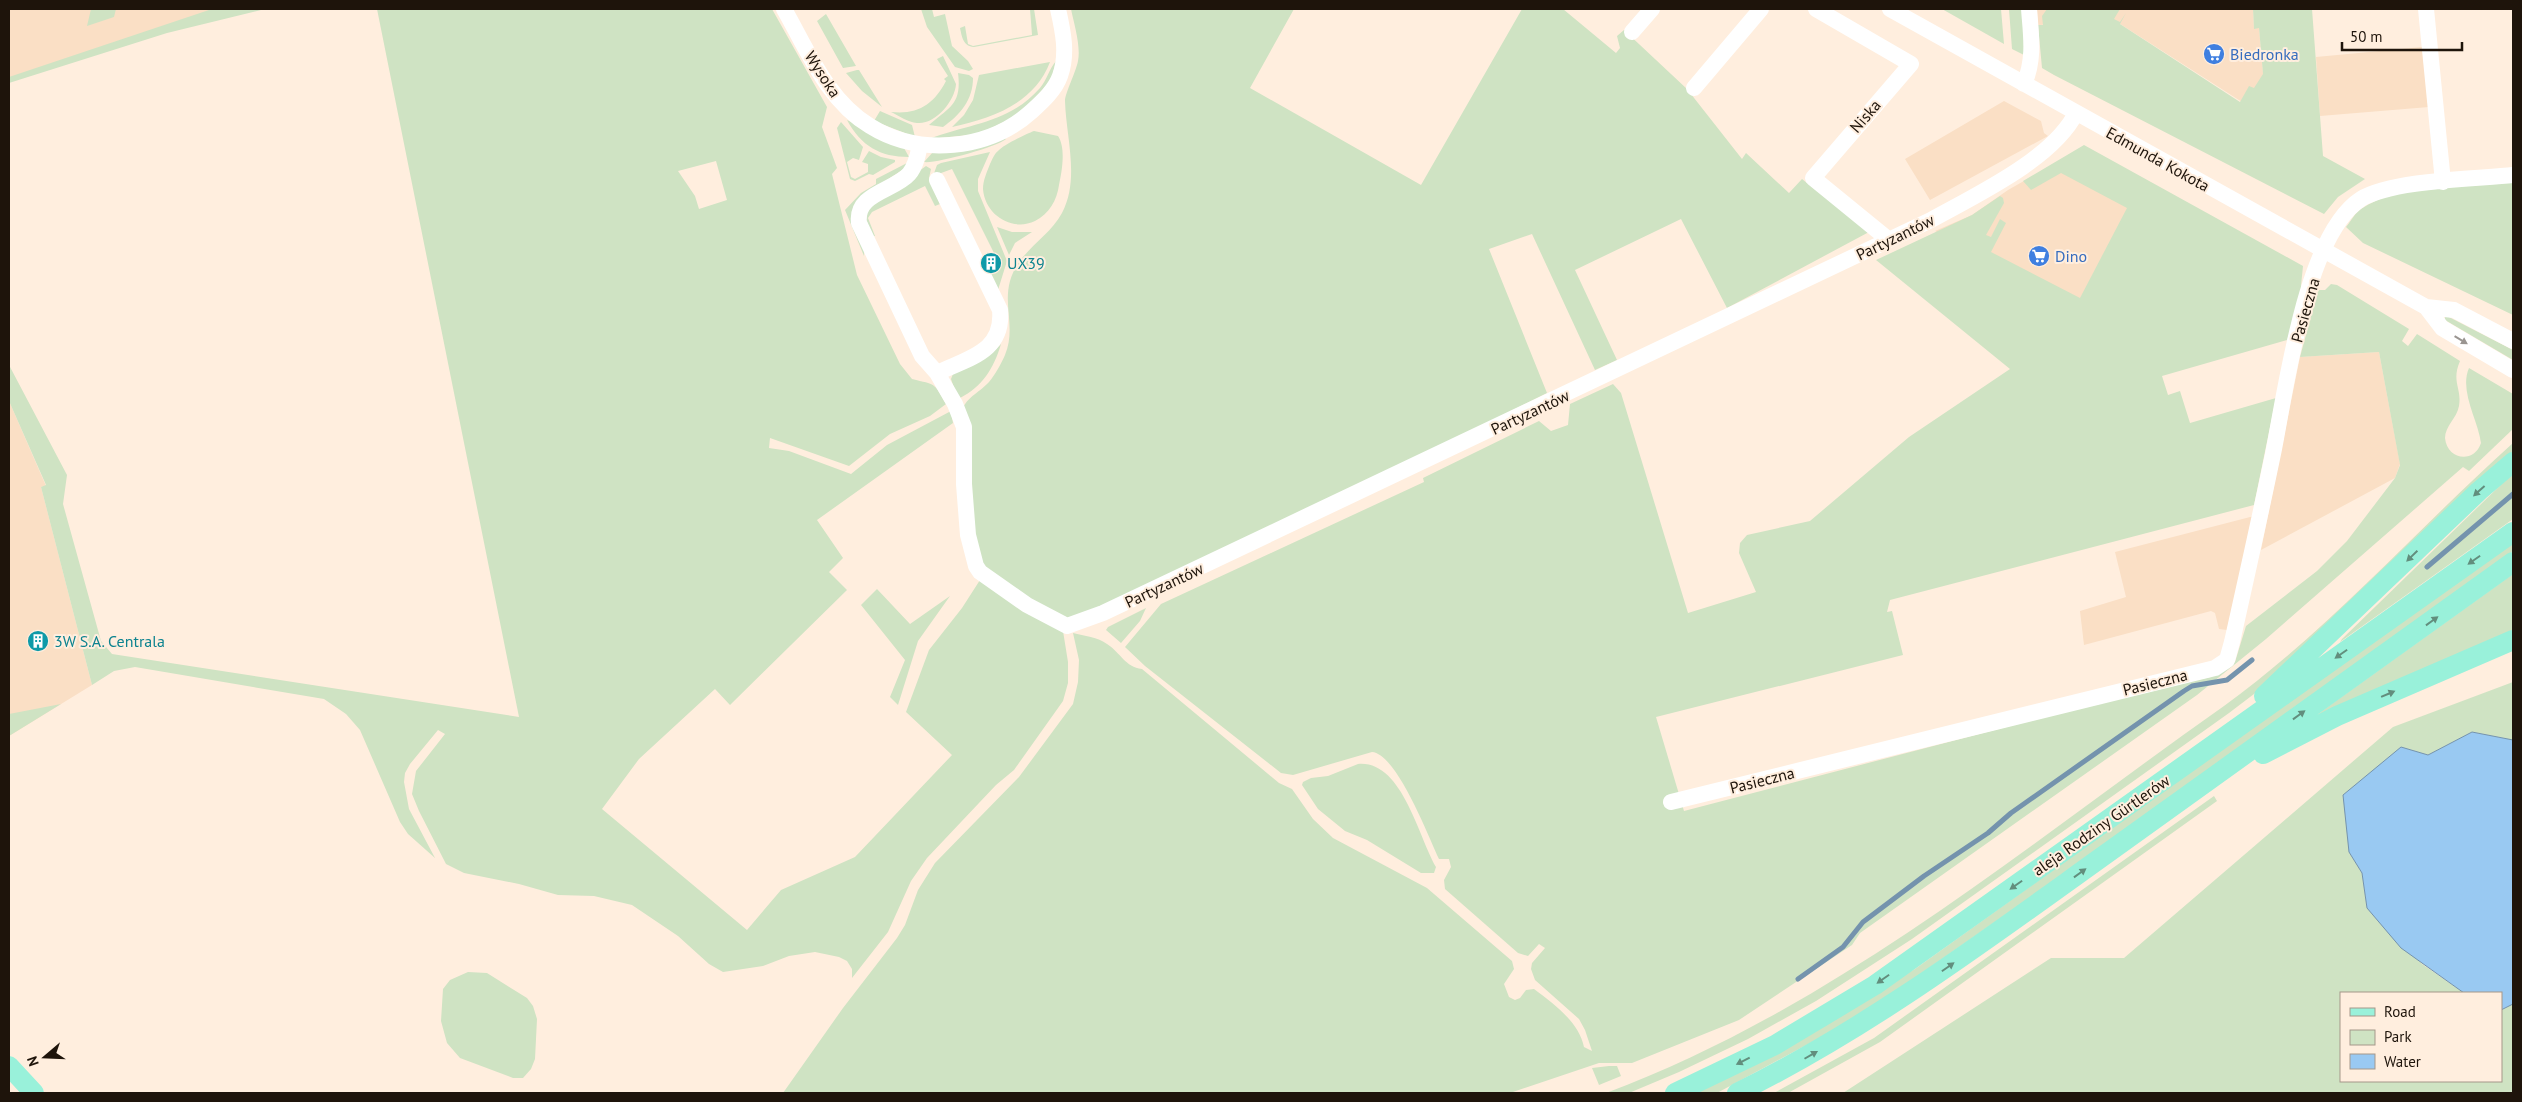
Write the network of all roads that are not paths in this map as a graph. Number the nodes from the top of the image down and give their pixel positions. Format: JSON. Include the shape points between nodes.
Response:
{"nodes":[{"id":1,"x":784,"y":9,"type":"edge"},
{"id":2,"x":1058,"y":9,"type":"edge"},
{"id":3,"x":1652,"y":9,"type":"edge"},
{"id":4,"x":1761,"y":9,"type":"edge"},
{"id":5,"x":1816,"y":9,"type":"edge"},
{"id":6,"x":1890,"y":9,"type":"edge"},
{"id":7,"x":2029,"y":9,"type":"edge"},
{"id":8,"x":2426,"y":9,"type":"edge"},
{"id":9,"x":1632,"y":32,"type":"dead end"},
{"id":10,"x":2024,"y":84,"type":"junction"},
{"id":11,"x":1694,"y":88,"type":"dead end"},
{"id":12,"x":2076,"y":113,"type":"junction"},
{"id":13,"x":926,"y":145,"type":"junction"},
{"id":14,"x":2513,"y":176,"type":"edge"},
{"id":15,"x":937,"y":180,"type":"dead end"},
{"id":16,"x":2443,"y":182,"type":"junction"},
{"id":17,"x":1889,"y":240,"type":"junction"},
{"id":18,"x":2324,"y":250,"type":"junction"},
{"id":19,"x":2426,"y":307,"type":"junction"},
{"id":20,"x":2513,"y":341,"type":"edge"},
{"id":21,"x":2513,"y":370,"type":"edge"},
{"id":22,"x":937,"y":373,"type":"junction"},
{"id":23,"x":2513,"y":462,"type":"edge"},
{"id":24,"x":2513,"y":532,"type":"edge"},
{"id":25,"x":2513,"y":562,"type":"edge"},
{"id":26,"x":2513,"y":640,"type":"edge"},
{"id":27,"x":2212,"y":746,"type":"junction"},
{"id":28,"x":2203,"y":784,"type":"junction"},
{"id":29,"x":1672,"y":802,"type":"dead end"},
{"id":30,"x":9,"y":1066,"type":"edge"},
{"id":31,"x":34,"y":1093,"type":"edge"},
{"id":32,"x":1674,"y":1093,"type":"edge"},
{"id":33,"x":1737,"y":1093,"type":"edge"}],
"edges":[{"from":1,"to":13,"type":"street","name":"Wysoka","via":[[839,101],[854,115],[887,135]]},
{"from":2,"to":13,"type":"street","name":"Wysoka","via":[[1064,37],[1064,61],[1052,91],[1040,104],[1014,125],[984,139],[948,146]]},
{"from":3,"to":9,"type":"street"},
{"from":4,"to":11,"type":"street"},
{"from":5,"to":17,"type":"street","name":"Niska","via":[[1911,64],[1813,178]]},
{"from":6,"to":10,"type":"street","name":"Edmunda Kokota"},
{"from":7,"to":10,"type":"street","via":[[2032,56]]},
{"from":8,"to":16,"type":"street"},
{"from":10,"to":12,"type":"street","name":"Edmunda Kokota"},
{"from":12,"to":17,"type":"street","name":"Partyzantów","via":[[2059,138],[2036,158],[1965,202]]},
{"from":12,"to":18,"type":"street","name":"Edmunda Kokota"},
{"from":13,"to":22,"type":"street","via":[[908,175],[862,205],[858,218],[922,356]]},
{"from":14,"to":16,"type":"street"},
{"from":15,"to":22,"type":"street","via":[[1000,310],[1001,322],[993,343]]},
{"from":16,"to":18,"type":"street","via":[[2384,189],[2362,198],[2340,218]]},
{"from":17,"to":22,"type":"street","name":"Partyzantów","via":[[1068,626],[1027,605],[980,572],[968,535],[964,427]]},
{"from":18,"to":19,"type":"street","name":"Edmunda Kokota"},
{"from":18,"to":29,"type":"street","name":"Pasieczna","via":[[2295,342],[2232,642],[2224,664]]},
{"from":19,"to":20,"type":"street","name":"Edmunda Kokota","via":[[2454,310]]},
{"from":19,"to":21,"type":"street","name":"Edmunda Kokota","one_way":true,"via":[[2442,328]]},
{"from":23,"to":27,"type":"main road","one_way":true},
{"from":24,"to":27,"type":"main road","name":"aleja Rodziny Gürtlerów","one_way":true},
{"from":28,"to":25,"type":"main road","name":"aleja Rodziny Gürtlerów","one_way":true},
{"from":28,"to":26,"type":"main road","one_way":true,"via":[[2337,716]]},
{"from":27,"to":32,"type":"main road","name":"aleja Rodziny Gürtlerów","one_way":true,"via":[[1875,985],[1775,1045]]},
{"from":33,"to":28,"type":"main road","name":"aleja Rodziny Gürtlerów","one_way":true,"via":[[1788,1068],[1889,1008]]},
{"from":30,"to":31,"type":"main road"}]}
